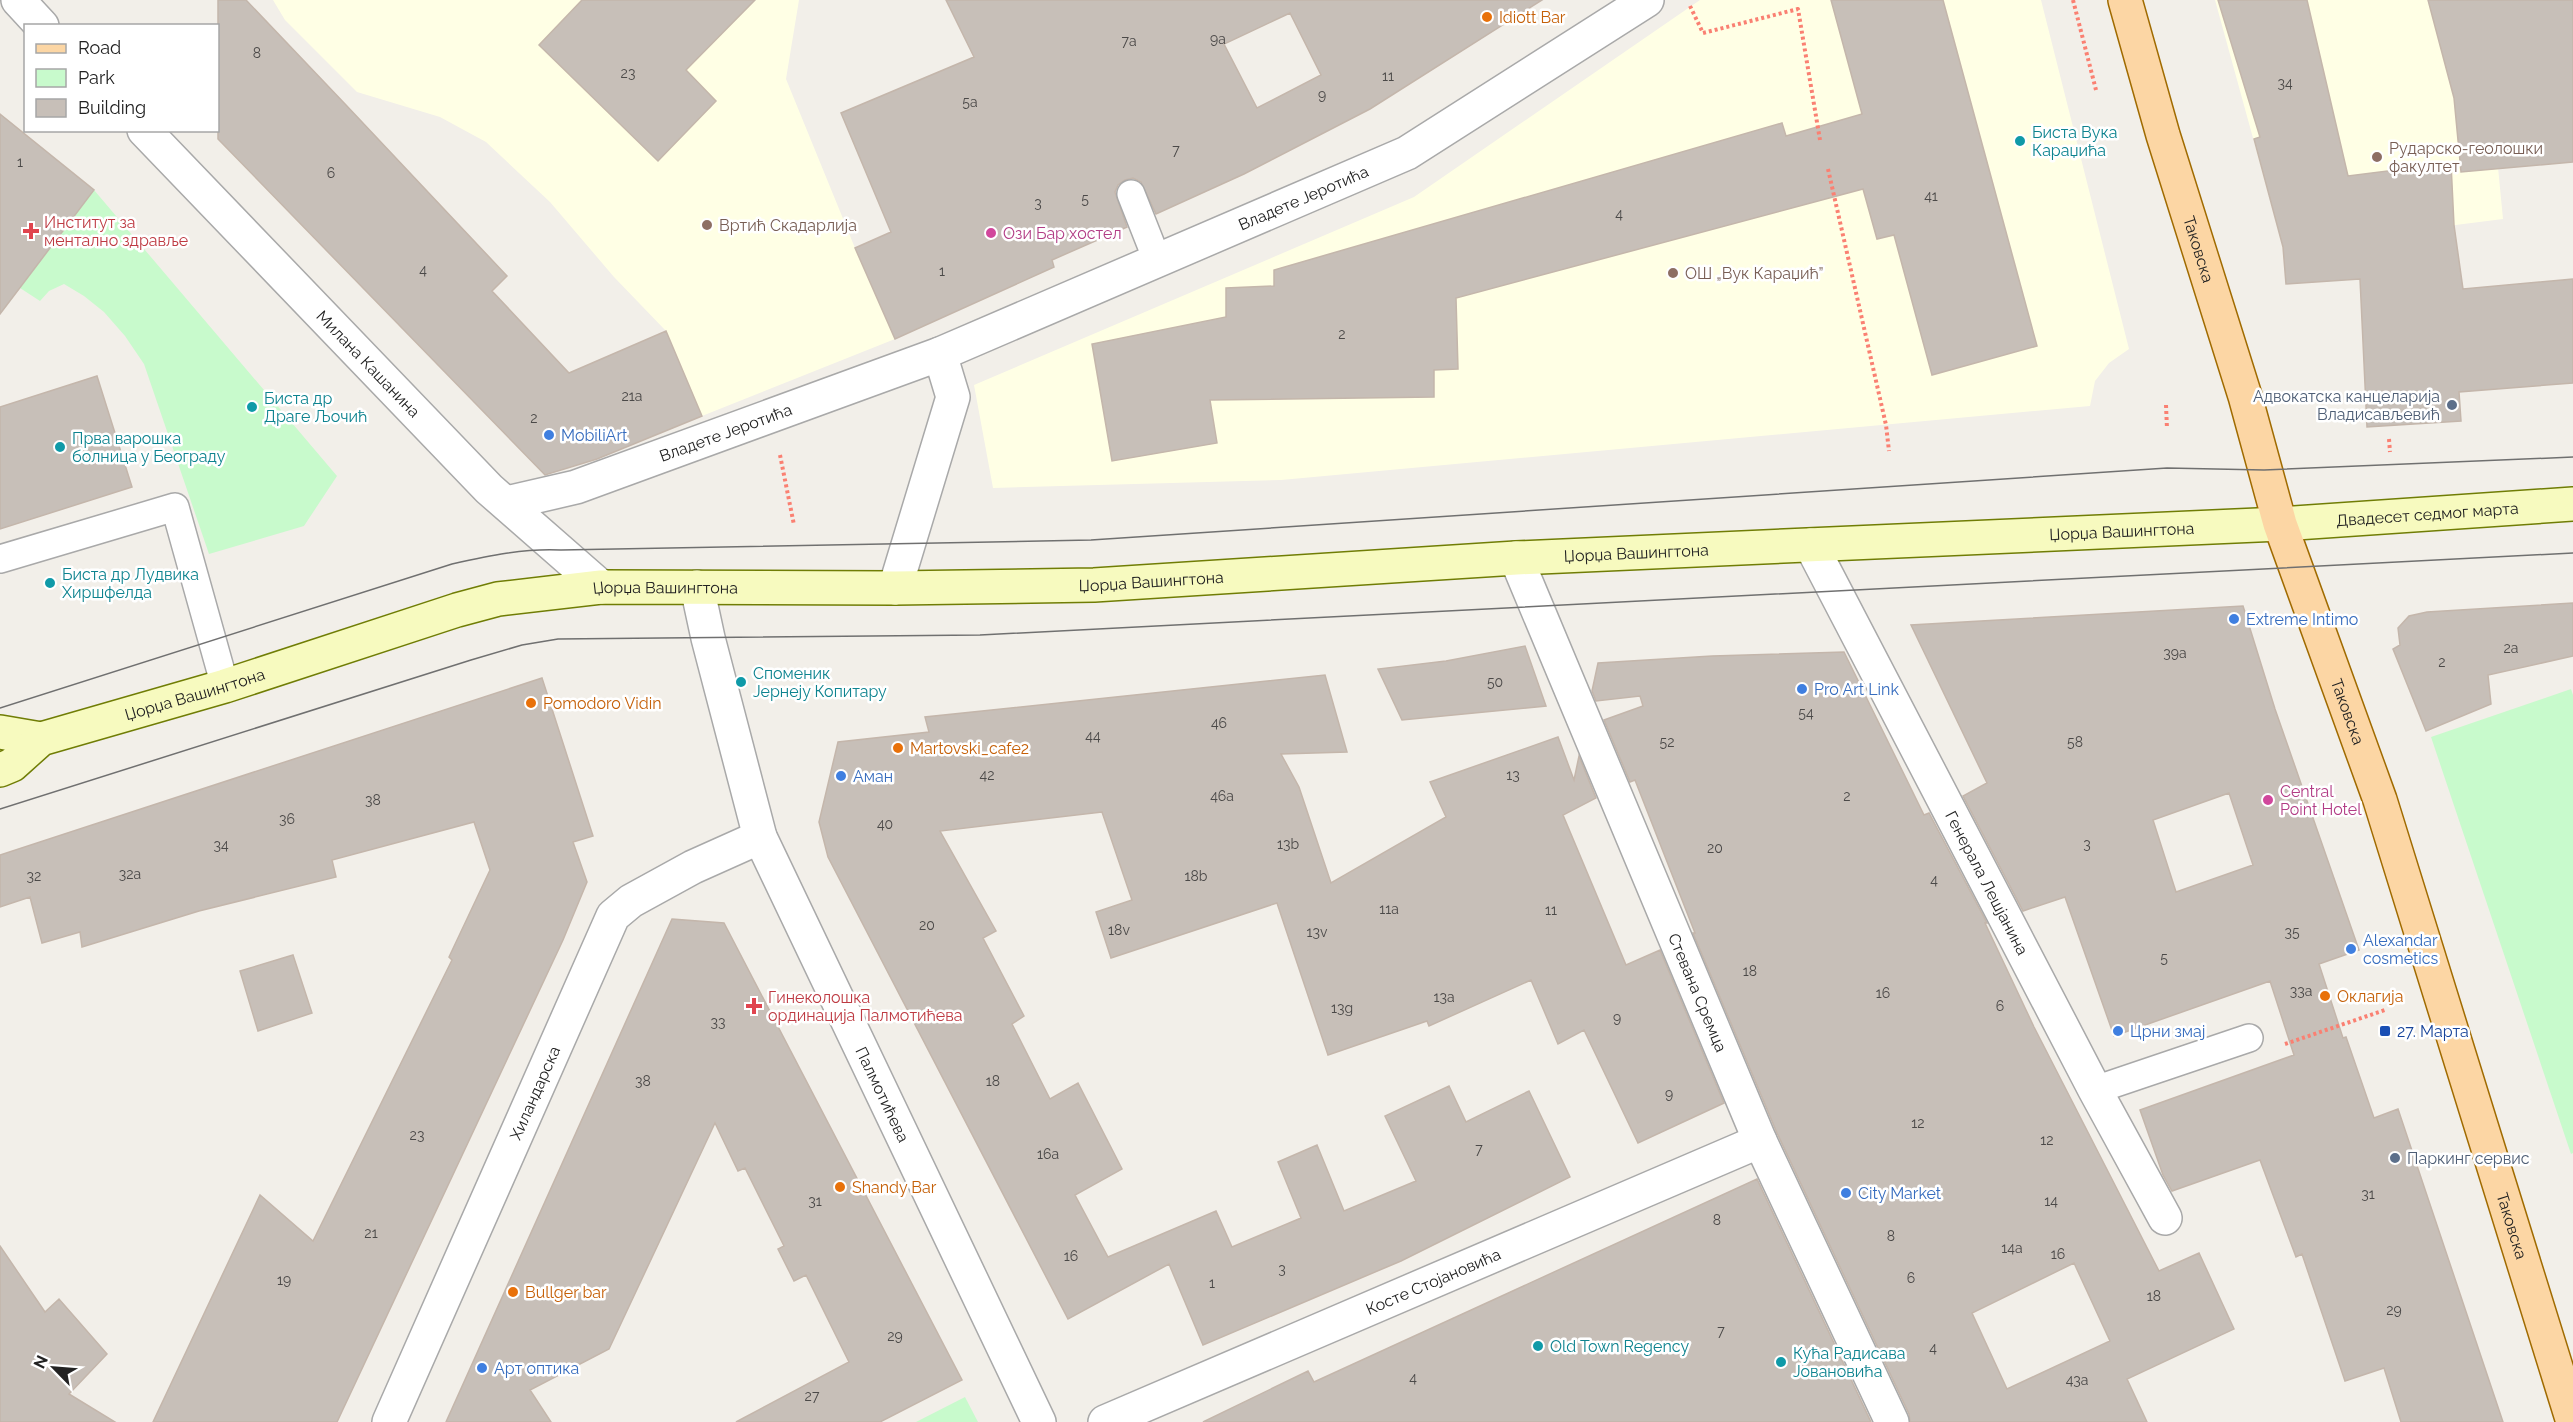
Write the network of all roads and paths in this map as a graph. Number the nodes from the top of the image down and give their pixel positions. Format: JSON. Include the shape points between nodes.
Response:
{"nodes":[{"id":1,"x":18,"y":0,"type":"edge"},
{"id":2,"x":1647,"y":0,"type":"edge"},
{"id":3,"x":2073,"y":0,"type":"edge"},
{"id":4,"x":2125,"y":0,"type":"edge"},
{"id":5,"x":1690,"y":6,"type":"dead end"},
{"id":6,"x":40,"y":24,"type":"edge"},
{"id":7,"x":2096,"y":90,"type":"dead end"},
{"id":8,"x":146,"y":132,"type":"edge"},
{"id":9,"x":1820,"y":141,"type":"dead end"},
{"id":10,"x":1828,"y":169,"type":"dead end"},
{"id":11,"x":1131,"y":194,"type":"dead end"},
{"id":12,"x":1157,"y":260,"type":"junction"},
{"id":13,"x":940,"y":354,"type":"junction"},
{"id":14,"x":2166,"y":405,"type":"dead end"},
{"id":15,"x":771,"y":415,"type":"junction"},
{"id":16,"x":2167,"y":429,"type":"dead end"},
{"id":17,"x":2389,"y":439,"type":"dead end"},
{"id":18,"x":1889,"y":451,"type":"dead end"},
{"id":19,"x":2390,"y":452,"type":"dead end"},
{"id":20,"x":507,"y":503,"type":"junction"},
{"id":21,"x":2573,"y":504,"type":"edge"},
{"id":22,"x":2280,"y":524,"type":"junction"},
{"id":23,"x":794,"y":525,"type":"dead end"},
{"id":24,"x":1811,"y":545,"type":"junction"},
{"id":25,"x":1516,"y":558,"type":"junction"},
{"id":26,"x":0,"y":559,"type":"edge"},
{"id":27,"x":601,"y":587,"type":"junction"},
{"id":28,"x":697,"y":587,"type":"junction"},
{"id":29,"x":895,"y":588,"type":"junction"},
{"id":30,"x":225,"y":687,"type":"junction"},
{"id":31,"x":0,"y":732,"type":"edge"},
{"id":32,"x":41,"y":739,"type":"junction"},
{"id":33,"x":0,"y":770,"type":"edge"},
{"id":34,"x":760,"y":837,"type":"junction"},
{"id":35,"x":2385,"y":1010,"type":"dead end"},
{"id":36,"x":2249,"y":1038,"type":"joint"},
{"id":37,"x":2095,"y":1090,"type":"junction"},
{"id":38,"x":1760,"y":1141,"type":"junction"},
{"id":39,"x":2165,"y":1218,"type":"dead end"},
{"id":40,"x":389,"y":1422,"type":"edge"},
{"id":41,"x":1039,"y":1422,"type":"edge"},
{"id":42,"x":1105,"y":1422,"type":"edge"},
{"id":43,"x":1892,"y":1422,"type":"edge"},
{"id":44,"x":2573,"y":1422,"type":"edge"}],
"edges":[{"from":1,"to":6,"type":"street"},
{"from":2,"to":12,"type":"street","name":"Владете Јеротића","via":[[1407,153]]},
{"from":3,"to":7,"type":"path"},
{"from":4,"to":22,"type":"main road","name":"Таковска"},
{"from":5,"to":9,"type":"path","via":[[1703,33],[1798,9]]},
{"from":8,"to":20,"type":"street","name":"Милана Кашанина","via":[[489,489]]},
{"from":10,"to":18,"type":"path"},
{"from":11,"to":12,"type":"lane"},
{"from":12,"to":13,"type":"street","name":"Владете Јеротића"},
{"from":13,"to":15,"type":"street","name":"Владете Јеротића"},
{"from":13,"to":29,"type":"street","via":[[953,398]]},
{"from":14,"to":16,"type":"path"},
{"from":15,"to":20,"type":"street","name":"Владете Јеротића","via":[[576,487]]},
{"from":15,"to":23,"type":"path"},
{"from":17,"to":19,"type":"path"},
{"from":20,"to":27,"type":"street","name":"Милана Кашанина"},
{"from":21,"to":22,"type":"main road","name":"Двадесет седмог марта"},
{"from":22,"to":24,"type":"main road","name":"Џорџа Вашингтона"},
{"from":22,"to":44,"type":"main road","name":"Таковска","via":[[2380,800]]},
{"from":24,"to":25,"type":"main road","name":"Џорџа Вашингтона"},
{"from":24,"to":37,"type":"street","name":"Генерала Лешјанина"},
{"from":25,"to":29,"type":"main road","name":"Џорџа Вашингтона","via":[[1094,585]]},
{"from":25,"to":38,"type":"street","name":"Стевана Сремца"},
{"from":26,"to":30,"type":"lane","via":[[175,507]]},
{"from":27,"to":28,"type":"main road","name":"Џорџа Вашингтона"},
{"from":27,"to":30,"type":"main road","name":"Џорџа Вашингтона","via":[[498,599]]},
{"from":28,"to":29,"type":"main road","name":"Џорџа Вашингтона"},
{"from":28,"to":34,"type":"street","name":"Палмотићева"},
{"from":30,"to":32,"type":"main road","name":"Џорџа Вашингтона"},
{"from":31,"to":32,"type":"main road","name":"Џорџа Вашингтона"},
{"from":32,"to":33,"type":"main road","name":"Џорџа Вашингтона","via":[[12,765]]},
{"from":34,"to":40,"type":"street","name":"Хиландарска","via":[[693,867],[631,901],[613,916]]},
{"from":34,"to":41,"type":"street","name":"Палмотићева"},
{"from":35,"to":36,"type":"path","via":[[2255,1054]]},
{"from":36,"to":37,"type":"lane"},
{"from":37,"to":39,"type":"street","name":"Генерала Лешјанина"},
{"from":38,"to":42,"type":"street","name":"Косте Стојановића"},
{"from":38,"to":43,"type":"street","name":"Стевана Сремца"}]}
